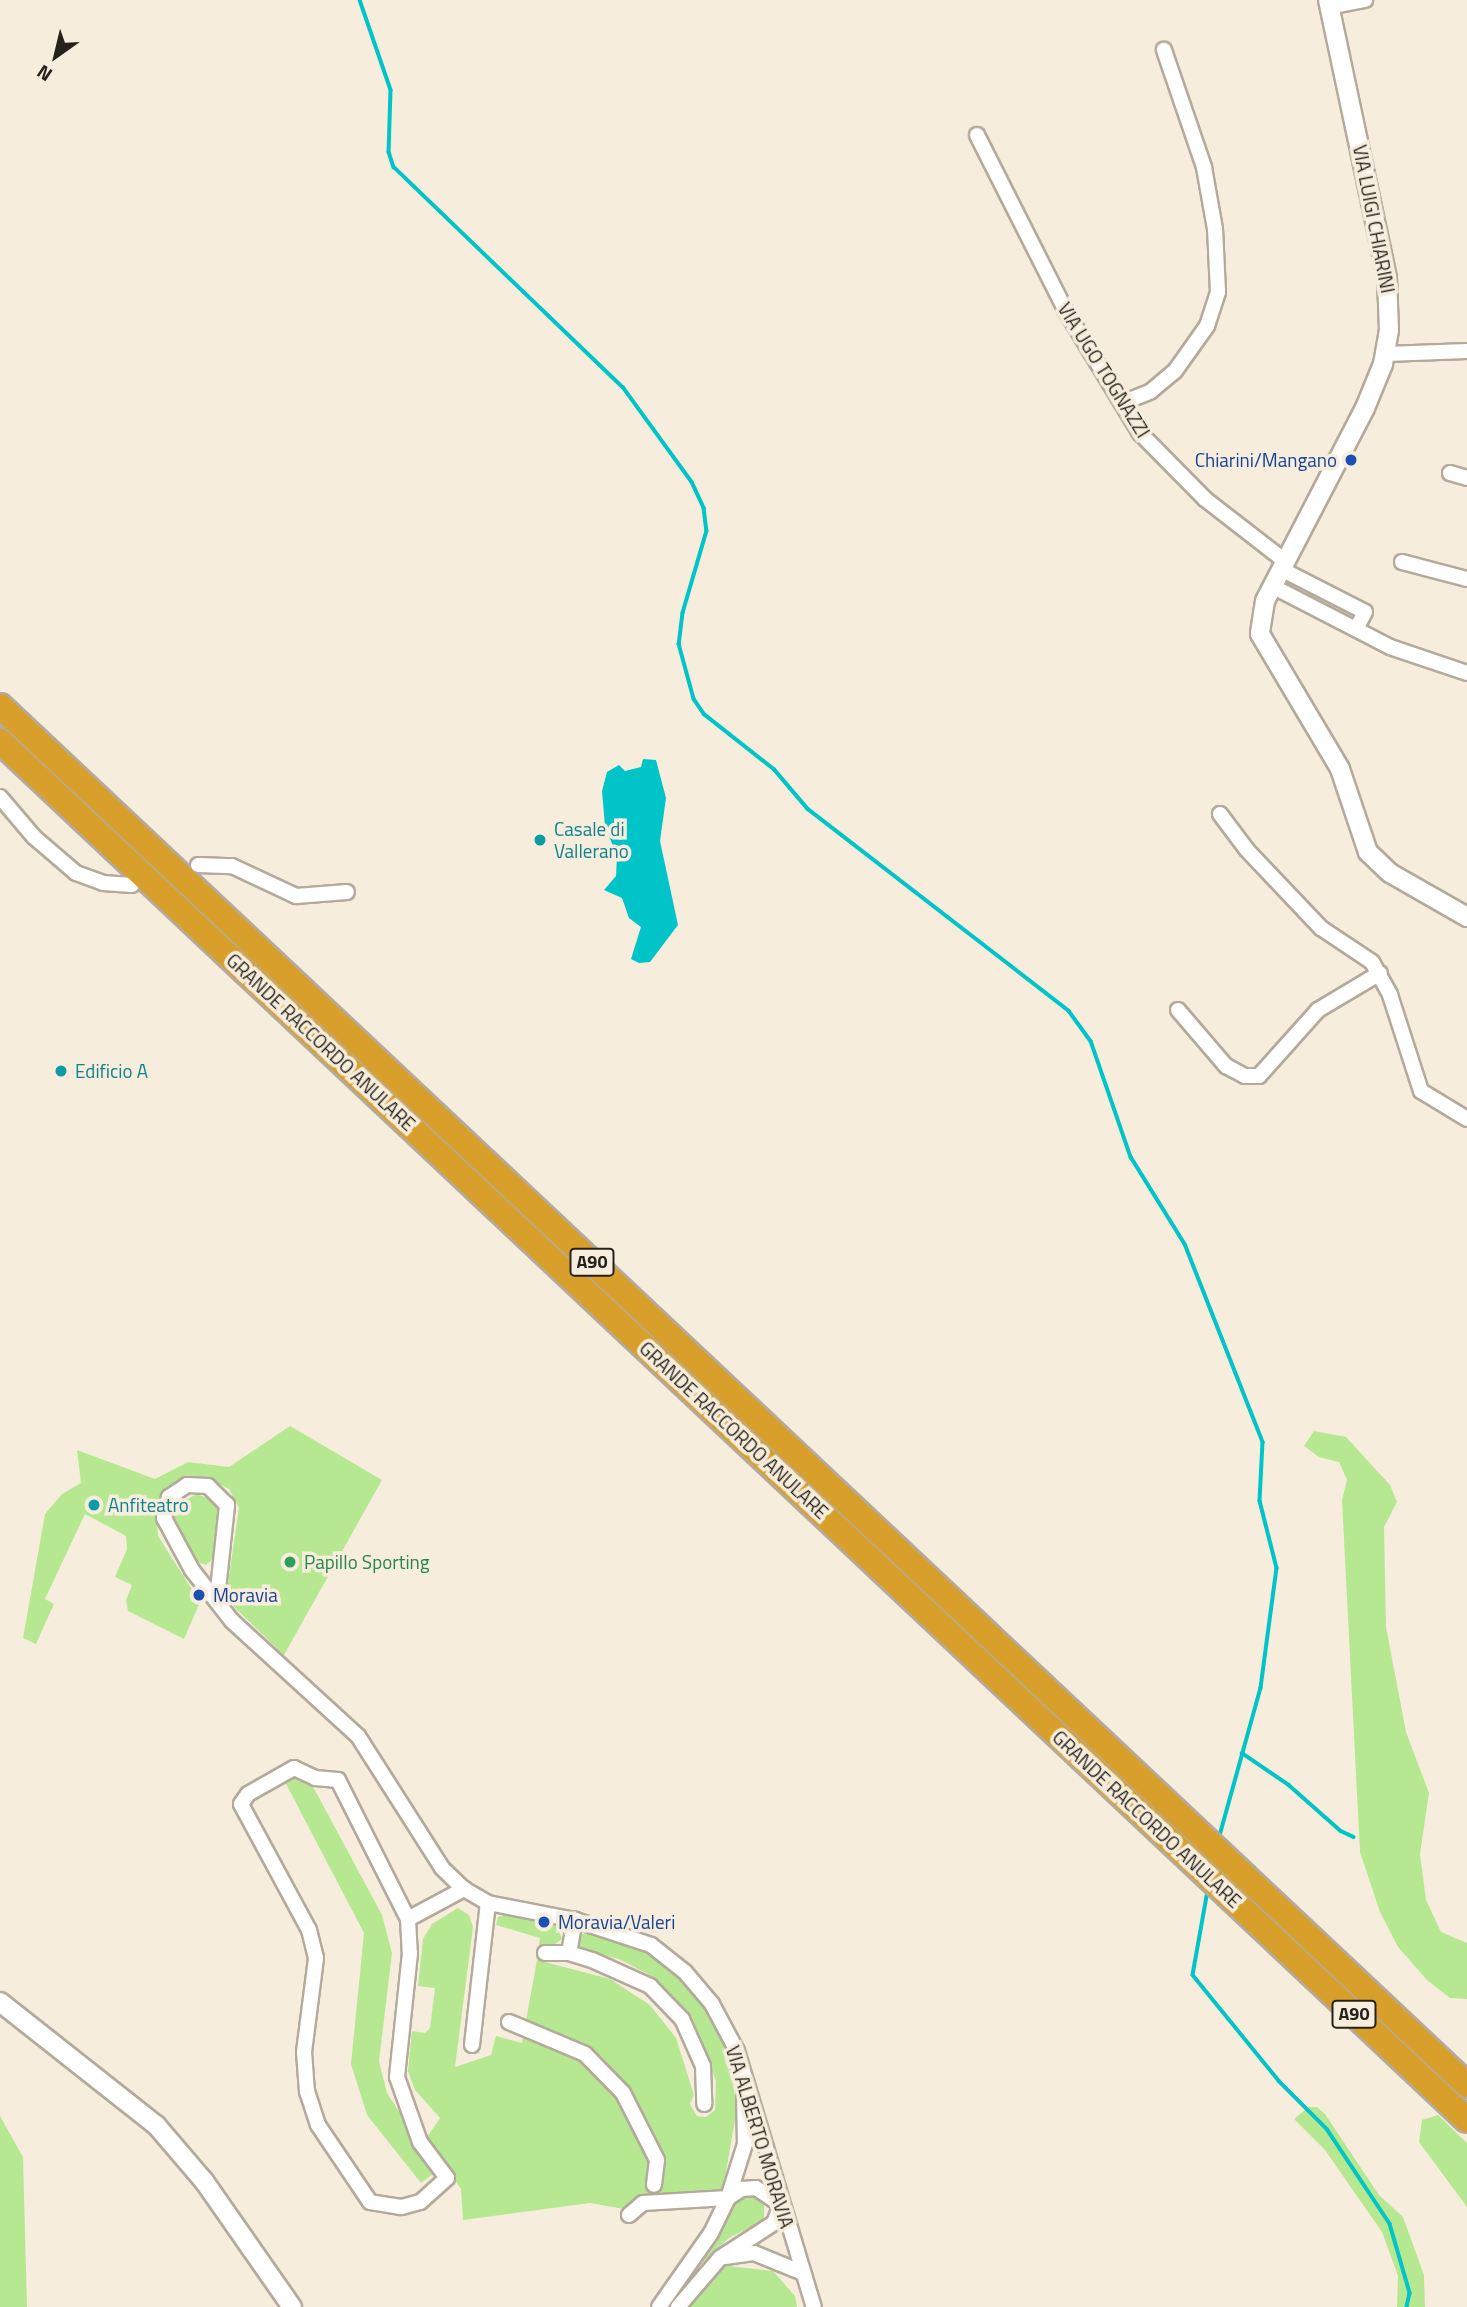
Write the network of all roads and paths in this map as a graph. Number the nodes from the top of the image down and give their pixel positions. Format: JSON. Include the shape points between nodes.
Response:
{"nodes":[{"id":1,"x":1365,"y":0,"type":"edge"},
{"id":2,"x":1328,"y":3,"type":"edge"},
{"id":3,"x":1164,"y":50,"type":"dead end"},
{"id":4,"x":976,"y":135,"type":"dead end"},
{"id":5,"x":1467,"y":351,"type":"edge"},
{"id":6,"x":1386,"y":354,"type":"junction"},
{"id":7,"x":1122,"y":403,"type":"junction"},
{"id":8,"x":1450,"y":472,"type":"dead end"},
{"id":9,"x":1467,"y":478,"type":"edge"},
{"id":10,"x":1402,"y":562,"type":"dead end"},
{"id":11,"x":1283,"y":565,"type":"junction"},
{"id":12,"x":1467,"y":579,"type":"edge"},
{"id":13,"x":1272,"y":586,"type":"junction"},
{"id":14,"x":1356,"y":629,"type":"junction"},
{"id":15,"x":1467,"y":673,"type":"edge"},
{"id":16,"x":0,"y":698,"type":"edge"},
{"id":17,"x":0,"y":706,"type":"edge"},
{"id":18,"x":25,"y":730,"type":"junction"},
{"id":19,"x":0,"y":741,"type":"edge"},
{"id":20,"x":0,"y":759,"type":"edge"},
{"id":21,"x":0,"y":797,"type":"edge"},
{"id":22,"x":1220,"y":814,"type":"dead end"},
{"id":23,"x":116,"y":850,"type":"junction"},
{"id":24,"x":198,"y":865,"type":"dead end"},
{"id":25,"x":132,"y":885,"type":"dead end"},
{"id":26,"x":347,"y":892,"type":"dead end"},
{"id":27,"x":1467,"y":917,"type":"edge"},
{"id":28,"x":1380,"y":973,"type":"junction"},
{"id":29,"x":1178,"y":1010,"type":"dead end"},
{"id":30,"x":1467,"y":1119,"type":"edge"},
{"id":31,"x":217,"y":1599,"type":"junction"},
{"id":32,"x":464,"y":1889,"type":"junction"},
{"id":33,"x":488,"y":1903,"type":"junction"},
{"id":34,"x":408,"y":1919,"type":"junction"},
{"id":35,"x":575,"y":1920,"type":"junction"},
{"id":36,"x":545,"y":1953,"type":"dead end"},
{"id":37,"x":569,"y":1953,"type":"junction"},
{"id":38,"x":0,"y":2002,"type":"edge"},
{"id":39,"x":509,"y":2022,"type":"dead end"},
{"id":40,"x":472,"y":2045,"type":"dead end"},
{"id":41,"x":743,"y":2074,"type":"junction"},
{"id":42,"x":1467,"y":2085,"type":"edge"},
{"id":43,"x":704,"y":2104,"type":"dead end"},
{"id":44,"x":1467,"y":2120,"type":"edge"},
{"id":45,"x":654,"y":2185,"type":"dead end"},
{"id":46,"x":728,"y":2198,"type":"junction"},
{"id":47,"x":781,"y":2205,"type":"junction"},
{"id":48,"x":629,"y":2215,"type":"dead end"},
{"id":49,"x":720,"y":2258,"type":"junction"},
{"id":50,"x":803,"y":2273,"type":"junction"},
{"id":51,"x":292,"y":2307,"type":"edge"},
{"id":52,"x":659,"y":2307,"type":"edge"},
{"id":53,"x":678,"y":2307,"type":"edge"},
{"id":54,"x":814,"y":2307,"type":"edge"}],
"edges":[{"from":1,"to":2,"type":"street"},
{"from":2,"to":6,"type":"street","name":"VIA LUIGI CHIARINI","via":[[1388,278]]},
{"from":3,"to":7,"type":"street","via":[[1205,167],[1215,229],[1218,292],[1207,326],[1175,371],[1151,391]]},
{"from":4,"to":7,"type":"street","name":"VIA UGO TOGNAZZI","via":[[1066,311]]},
{"from":5,"to":6,"type":"street"},
{"from":6,"to":11,"type":"street","name":"VIA LUIGI CHIARINI","via":[[1364,408]]},
{"from":7,"to":11,"type":"street","name":"VIA UGO TOGNAZZI","via":[[1140,433],[1184,479]]},
{"from":8,"to":9,"type":"street"},
{"from":10,"to":12,"type":"street"},
{"from":11,"to":13,"type":"street","name":"VIA LUIGI CHIARINI"},
{"from":11,"to":14,"type":"street","name":"VIA UGO TOGNAZZI","via":[[1365,612]]},
{"from":13,"to":14,"type":"street"},
{"from":13,"to":27,"type":"street","name":"VIA LUIGI CHIARINI","via":[[1261,612],[1261,639],[1340,769],[1364,846],[1384,868]]},
{"from":14,"to":15,"type":"street","via":[[1405,653]]},
{"from":16,"to":18,"type":"highway"},
{"from":17,"to":18,"type":"highway","name":"GRANDE RACCORDO ANULARE","number":"A90"},
{"from":18,"to":42,"type":"highway","name":"GRANDE RACCORDO ANULARE","number":"A90"},
{"from":19,"to":23,"type":"highway","name":"GRANDE RACCORDO ANULARE","number":"A90"},
{"from":20,"to":23,"type":"highway"},
{"from":21,"to":25,"type":"street","via":[[34,837],[76,873],[103,883]]},
{"from":22,"to":28,"type":"street","via":[[1245,848],[1321,928],[1361,952]]},
{"from":23,"to":44,"type":"highway","name":"GRANDE RACCORDO ANULARE","number":"A90"},
{"from":24,"to":26,"type":"street","via":[[232,866],[296,896]]},
{"from":28,"to":29,"type":"street","via":[[1318,1010],[1259,1076],[1245,1076],[1226,1066]]},
{"from":28,"to":30,"type":"street","via":[[1421,1091]]},
{"from":31,"to":31,"type":"street","name":"VIA ALBERTO MORAVIA","via":[[227,1505],[208,1486],[187,1485],[166,1504],[165,1526],[192,1570]]},
{"from":31,"to":32,"type":"street","name":"VIA ALBERTO MORAVIA","via":[[232,1621],[358,1736],[428,1849]]},
{"from":32,"to":33,"type":"street","name":"VIA ALBERTO MORAVIA"},
{"from":32,"to":34,"type":"street"},
{"from":33,"to":35,"type":"street","name":"VIA ALBERTO MORAVIA"},
{"from":33,"to":40,"type":"street"},
{"from":34,"to":34,"type":"street","via":[[338,1780],[314,1778],[294,1768],[247,1794],[241,1808],[309,1930],[316,1958],[304,2052],[307,2092],[318,2126],[370,2202],[383,2208],[420,2202],[447,2178],[421,2143],[397,2077],[410,1953]]},
{"from":35,"to":37,"type":"street"},
{"from":35,"to":41,"type":"street","name":"VIA ALBERTO MORAVIA","via":[[651,1945],[684,1972],[712,2004]]},
{"from":36,"to":37,"type":"street"},
{"from":37,"to":43,"type":"street","via":[[623,1970],[650,1986],[682,2019],[703,2066]]},
{"from":38,"to":51,"type":"street","via":[[156,2125],[204,2181]]},
{"from":39,"to":45,"type":"street","via":[[585,2054],[624,2092],[657,2160]]},
{"from":41,"to":46,"type":"street","via":[[745,2144]]},
{"from":41,"to":47,"type":"street","name":"VIA ALBERTO MORAVIA"},
{"from":46,"to":47,"type":"street","via":[[742,2189],[756,2188]]},
{"from":46,"to":48,"type":"street","via":[[643,2203]]},
{"from":46,"to":52,"type":"street","via":[[711,2233]]},
{"from":47,"to":49,"type":"street","via":[[774,2223]]},
{"from":47,"to":50,"type":"street","name":"VIA ALBERTO MORAVIA"},
{"from":49,"to":50,"type":"street","via":[[754,2253]]},
{"from":49,"to":53,"type":"street"},
{"from":50,"to":54,"type":"street","name":"VIA ALBERTO MORAVIA"}]}
